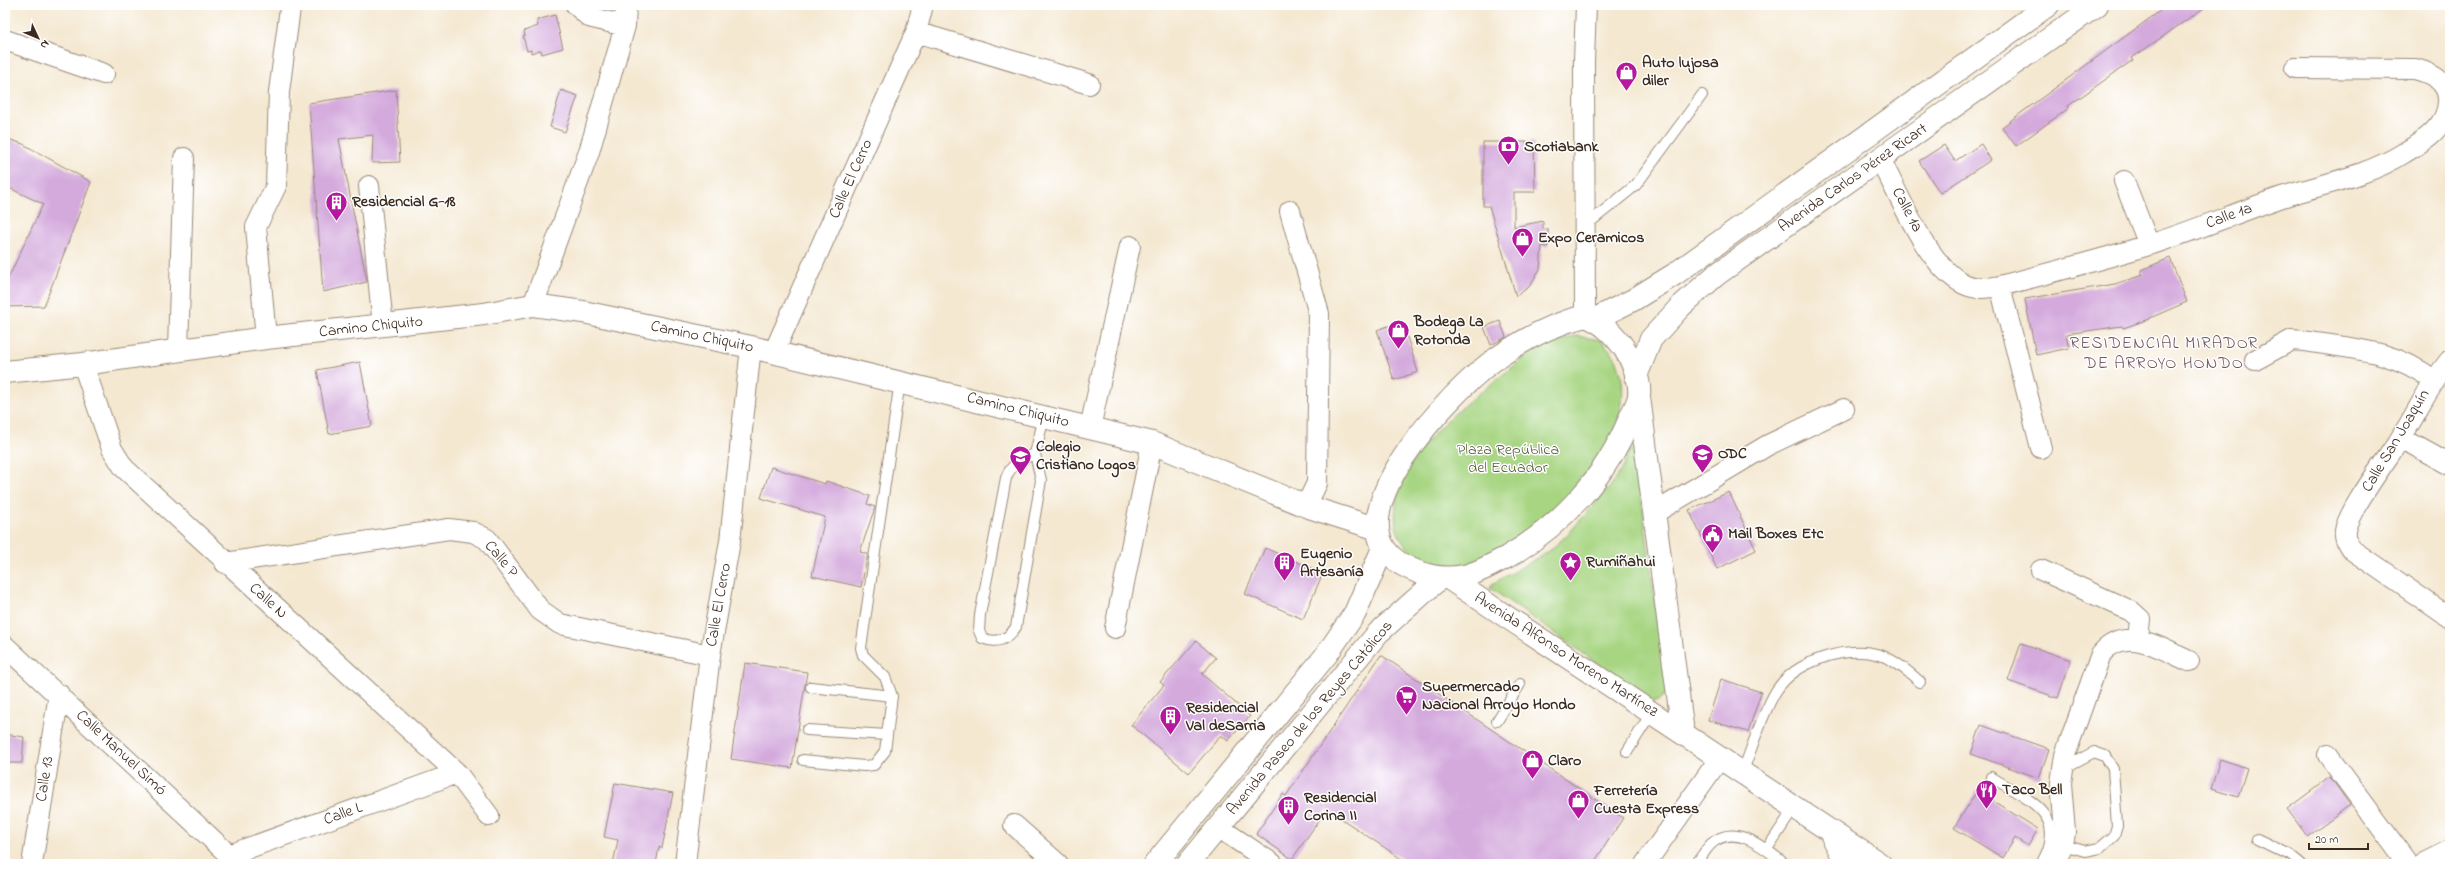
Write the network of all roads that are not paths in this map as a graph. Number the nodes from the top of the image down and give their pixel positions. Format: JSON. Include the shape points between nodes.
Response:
{"nodes":[{"id":1,"x":576,"y":5,"type":"edge"},
{"id":2,"x":626,"y":5,"type":"edge"},
{"id":3,"x":1586,"y":5,"type":"edge"},
{"id":4,"x":2048,"y":5,"type":"edge"},
{"id":5,"x":2097,"y":5,"type":"edge"},
{"id":6,"x":920,"y":6,"type":"edge"},
{"id":7,"x":290,"y":8,"type":"dead end"},
{"id":8,"x":625,"y":26,"type":"junction"},
{"id":9,"x":916,"y":32,"type":"junction"},
{"id":10,"x":5,"y":40,"type":"edge"},
{"id":11,"x":2295,"y":68,"type":"dead end"},
{"id":12,"x":104,"y":74,"type":"dead end"},
{"id":13,"x":1089,"y":84,"type":"dead end"},
{"id":14,"x":1702,"y":95,"type":"dead end"},
{"id":15,"x":184,"y":158,"type":"dead end"},
{"id":16,"x":1880,"y":159,"type":"junction"},
{"id":17,"x":2124,"y":181,"type":"dead end"},
{"id":18,"x":369,"y":186,"type":"dead end"},
{"id":19,"x":1290,"y":211,"type":"dead end"},
{"id":20,"x":1585,"y":226,"type":"junction"},
{"id":21,"x":2149,"y":245,"type":"junction"},
{"id":22,"x":1130,"y":246,"type":"dead end"},
{"id":23,"x":2000,"y":286,"type":"junction"},
{"id":24,"x":532,"y":305,"type":"junction"},
{"id":25,"x":1590,"y":318,"type":"junction"},
{"id":26,"x":383,"y":326,"type":"junction"},
{"id":27,"x":266,"y":338,"type":"junction"},
{"id":28,"x":751,"y":347,"type":"junction"},
{"id":29,"x":178,"y":350,"type":"junction"},
{"id":30,"x":774,"y":352,"type":"junction"},
{"id":31,"x":2255,"y":360,"type":"dead end"},
{"id":32,"x":2450,"y":360,"type":"edge"},
{"id":33,"x":83,"y":364,"type":"junction"},
{"id":34,"x":5,"y":372,"type":"edge"},
{"id":35,"x":2433,"y":380,"type":"junction"},
{"id":36,"x":900,"y":382,"type":"junction"},
{"id":37,"x":1638,"y":386,"type":"junction"},
{"id":38,"x":1844,"y":409,"type":"dead end"},
{"id":39,"x":1044,"y":417,"type":"junction"},
{"id":40,"x":1090,"y":428,"type":"junction"},
{"id":41,"x":2401,"y":438,"type":"junction"},
{"id":42,"x":1152,"y":443,"type":"junction"},
{"id":43,"x":2041,"y":448,"type":"dead end"},
{"id":44,"x":1036,"y":454,"type":"junction"},
{"id":45,"x":2450,"y":465,"type":"edge"},
{"id":46,"x":1306,"y":506,"type":"junction"},
{"id":47,"x":1656,"y":512,"type":"junction"},
{"id":48,"x":1381,"y":539,"type":"junction"},
{"id":49,"x":225,"y":563,"type":"junction"},
{"id":50,"x":2041,"y":570,"type":"dead end"},
{"id":51,"x":1444,"y":578,"type":"junction"},
{"id":52,"x":2450,"y":618,"type":"edge"},
{"id":53,"x":1115,"y":628,"type":"dead end"},
{"id":54,"x":2138,"y":639,"type":"junction"},
{"id":55,"x":5,"y":646,"type":"edge"},
{"id":56,"x":710,"y":655,"type":"junction"},
{"id":57,"x":2189,"y":661,"type":"dead end"},
{"id":58,"x":1920,"y":682,"type":"dead end"},
{"id":59,"x":1520,"y":684,"type":"dead end"},
{"id":60,"x":812,"y":687,"type":"dead end"},
{"id":61,"x":59,"y":694,"type":"junction"},
{"id":62,"x":892,"y":696,"type":"junction"},
{"id":63,"x":1652,"y":712,"type":"junction"},
{"id":64,"x":1497,"y":721,"type":"dead end"},
{"id":65,"x":807,"y":730,"type":"dead end"},
{"id":66,"x":1683,"y":733,"type":"junction"},
{"id":67,"x":887,"y":735,"type":"junction"},
{"id":68,"x":1627,"y":752,"type":"dead end"},
{"id":69,"x":2328,"y":755,"type":"dead end"},
{"id":70,"x":1720,"y":758,"type":"junction"},
{"id":71,"x":803,"y":760,"type":"dead end"},
{"id":72,"x":2062,"y":769,"type":"junction"},
{"id":73,"x":457,"y":773,"type":"junction"},
{"id":74,"x":1742,"y":773,"type":"junction"},
{"id":75,"x":1991,"y":777,"type":"dead end"},
{"id":76,"x":1795,"y":807,"type":"junction"},
{"id":77,"x":489,"y":816,"type":"dead end"},
{"id":78,"x":1014,"y":825,"type":"dead end"},
{"id":79,"x":1218,"y":827,"type":"junction"},
{"id":80,"x":1829,"y":829,"type":"junction"},
{"id":81,"x":2257,"y":839,"type":"dead end"},
{"id":82,"x":2063,"y":845,"type":"junction"},
{"id":83,"x":1767,"y":849,"type":"junction"},
{"id":84,"x":2450,"y":850,"type":"edge"},
{"id":85,"x":231,"y":859,"type":"edge"},
{"id":86,"x":32,"y":864,"type":"edge"},
{"id":87,"x":685,"y":864,"type":"edge"},
{"id":88,"x":1058,"y":864,"type":"edge"},
{"id":89,"x":1155,"y":864,"type":"edge"},
{"id":90,"x":1188,"y":864,"type":"edge"},
{"id":91,"x":1273,"y":864,"type":"edge"},
{"id":92,"x":1645,"y":864,"type":"edge"},
{"id":93,"x":1696,"y":864,"type":"edge"},
{"id":94,"x":1785,"y":864,"type":"edge"},
{"id":95,"x":1847,"y":864,"type":"edge"},
{"id":96,"x":1880,"y":864,"type":"edge"},
{"id":97,"x":2042,"y":864,"type":"edge"},
{"id":98,"x":2053,"y":864,"type":"edge"},
{"id":99,"x":2301,"y":864,"type":"edge"},
{"id":100,"x":2408,"y":864,"type":"edge"},
{"id":101,"x":2422,"y":864,"type":"edge"}],
"edges":[{"from":1,"to":8,"type":"street","via":[[589,17]]},
{"from":2,"to":8,"type":"street"},
{"from":3,"to":20,"type":"street"},
{"from":4,"to":25,"type":"main road","name":"Avenida Carlos Pérez Ricart","via":[[1676,274],[1640,296]]},
{"from":5,"to":16,"type":"main road","name":"Avenida Carlos Pérez Ricart"},
{"from":6,"to":9,"type":"street","name":"Calle El Cerro"},
{"from":7,"to":27,"type":"street","via":[[279,92],[276,186],[256,227]]},
{"from":8,"to":24,"type":"street","via":[[589,152]]},
{"from":9,"to":13,"type":"street"},
{"from":9,"to":30,"type":"street","name":"Calle El Cerro"},
{"from":10,"to":12,"type":"street"},
{"from":11,"to":21,"type":"street","name":"Calle 1a","via":[[2422,71],[2440,80],[2449,93],[2448,112],[2435,132],[2404,154],[2372,169],[2282,197]]},
{"from":14,"to":20,"type":"lane","via":[[1636,185]]},
{"from":15,"to":29,"type":"street"},
{"from":16,"to":23,"type":"street","name":"Calle 1a","via":[[1936,261],[1952,277],[1966,285],[1982,289]]},
{"from":16,"to":37,"type":"main road","name":"Avenida Carlos Pérez Ricart","via":[[1716,275],[1680,307],[1651,339]]},
{"from":17,"to":21,"type":"street"},
{"from":18,"to":26,"type":"street"},
{"from":19,"to":46,"type":"street","via":[[1320,314],[1317,483]]},
{"from":20,"to":25,"type":"street"},
{"from":21,"to":23,"type":"street","name":"Calle 1a"},
{"from":22,"to":40,"type":"street"},
{"from":23,"to":43,"type":"street"},
{"from":24,"to":26,"type":"main road","name":"Camino Chiquito","via":[[484,314]]},
{"from":24,"to":28,"type":"main road","name":"Camino Chiquito","via":[[583,312]]},
{"from":25,"to":37,"type":"main road","via":[[1617,338],[1628,354]]},
{"from":25,"to":48,"type":"main road","via":[[1563,322],[1524,340],[1470,379],[1437,412],[1409,448],[1391,479],[1381,509]]},
{"from":26,"to":27,"type":"main road","name":"Camino Chiquito"},
{"from":27,"to":29,"type":"main road","name":"Camino Chiquito"},
{"from":28,"to":30,"type":"main road","name":"Camino Chiquito"},
{"from":28,"to":56,"type":"street","name":"Calle El Cerro","via":[[730,541]]},
{"from":29,"to":33,"type":"main road","name":"Camino Chiquito"},
{"from":30,"to":36,"type":"main road","name":"Camino Chiquito"},
{"from":31,"to":35,"type":"street","via":[[2292,340],[2304,341],[2388,354]]},
{"from":32,"to":35,"type":"street","name":"Calle San Joaquín"},
{"from":33,"to":34,"type":"main road","name":"Camino Chiquito"},
{"from":33,"to":49,"type":"street","name":"Calle N","via":[[112,449],[124,468]]},
{"from":35,"to":41,"type":"street","name":"Calle San Joaquín"},
{"from":36,"to":39,"type":"main road","name":"Camino Chiquito"},
{"from":36,"to":62,"type":"lane","via":[[860,648],[863,655],[885,677]]},
{"from":37,"to":47,"type":"main road","name":"Avenida Alfonso Moreno Martínez"},
{"from":37,"to":51,"type":"main road","via":[[1626,429],[1602,472],[1571,509],[1521,548],[1490,566],[1466,576]]},
{"from":38,"to":47,"type":"street","via":[[1768,445]]},
{"from":39,"to":40,"type":"main road","name":"Camino Chiquito"},
{"from":39,"to":44,"type":"lane"},
{"from":40,"to":42,"type":"main road","name":"Camino Chiquito"},
{"from":41,"to":45,"type":"street"},
{"from":41,"to":52,"type":"street","name":"Calle San Joaquín","via":[[2357,503],[2345,529],[2345,540],[2352,550]]},
{"from":42,"to":46,"type":"main road","name":"Camino Chiquito"},
{"from":42,"to":53,"type":"street"},
{"from":44,"to":44,"type":"lane","via":[[1022,459],[1010,469],[1006,478],[980,615],[979,631],[982,638],[991,642],[1005,638],[1016,627],[1042,480]]},
{"from":46,"to":48,"type":"main road","name":"Camino Chiquito"},
{"from":47,"to":66,"type":"main road","name":"Avenida Alfonso Moreno Martínez"},
{"from":48,"to":51,"type":"main road","via":[[1403,565],[1416,572]]},
{"from":48,"to":89,"type":"main road","name":"Avenida Paseo de los Reyes Católicos","via":[[1355,613],[1327,654]]},
{"from":49,"to":56,"type":"street","name":"Calle P","via":[[449,529],[473,532],[494,545],[537,606],[560,624]]},
{"from":49,"to":73,"type":"street","name":"Calle N"},
{"from":50,"to":54,"type":"street","via":[[2131,611],[2140,619]]},
{"from":51,"to":63,"type":"main road","name":"Avenida Alfonso Moreno Martínez"},
{"from":51,"to":79,"type":"main road","name":"Avenida Paseo de los Reyes Católicos","via":[[1378,633]]},
{"from":54,"to":57,"type":"street"},
{"from":54,"to":72,"type":"street","via":[[2114,642],[2101,654]]},
{"from":55,"to":61,"type":"street","name":"Calle Manuel Simó"},
{"from":56,"to":87,"type":"street","name":"Calle El Cerro"},
{"from":58,"to":74,"type":"lane","via":[[1901,666],[1880,655],[1846,653],[1804,666],[1777,690]]},
{"from":59,"to":64,"type":"lane"},
{"from":60,"to":62,"type":"lane"},
{"from":61,"to":85,"type":"street","name":"Calle Manuel Simó"},
{"from":61,"to":86,"type":"street","name":"Calle 13"},
{"from":62,"to":67,"type":"lane"},
{"from":63,"to":66,"type":"main road","name":"Avenida Alfonso Moreno Martínez"},
{"from":63,"to":68,"type":"lane"},
{"from":65,"to":67,"type":"lane"},
{"from":66,"to":70,"type":"main road","name":"Avenida Alfonso Moreno Martínez"},
{"from":67,"to":71,"type":"lane","via":[[885,751],[874,765]]},
{"from":69,"to":100,"type":"street"},
{"from":70,"to":74,"type":"main road","name":"Avenida Alfonso Moreno Martínez"},
{"from":70,"to":92,"type":"street"},
{"from":72,"to":82,"type":"street","via":[[2065,832]]},
{"from":72,"to":82,"type":"lane","via":[[2094,752],[2105,756],[2113,769],[2117,826],[2114,836],[2100,848],[2085,851]]},
{"from":73,"to":77,"type":"street","name":"Calle N"},
{"from":73,"to":85,"type":"street","name":"Calle L"},
{"from":74,"to":76,"type":"main road","name":"Avenida Alfonso Moreno Martínez"},
{"from":75,"to":97,"type":"lane","via":[[2038,807],[2049,820],[2053,834],[2050,849]]},
{"from":76,"to":80,"type":"main road","name":"Avenida Alfonso Moreno Martínez"},
{"from":76,"to":83,"type":"lane"},
{"from":78,"to":88,"type":"street"},
{"from":79,"to":90,"type":"main road","name":"Avenida Paseo de los Reyes Católicos"},
{"from":79,"to":91,"type":"street"},
{"from":80,"to":95,"type":"main road"},
{"from":80,"to":96,"type":"main road","name":"Avenida Alfonso Moreno Martínez"},
{"from":81,"to":99,"type":"lane","via":[[2290,855]]},
{"from":82,"to":98,"type":"street"},
{"from":83,"to":93,"type":"lane","via":[[1737,835],[1724,836],[1711,844]]},
{"from":83,"to":94,"type":"lane"},
{"from":84,"to":101,"type":"street"}]}
